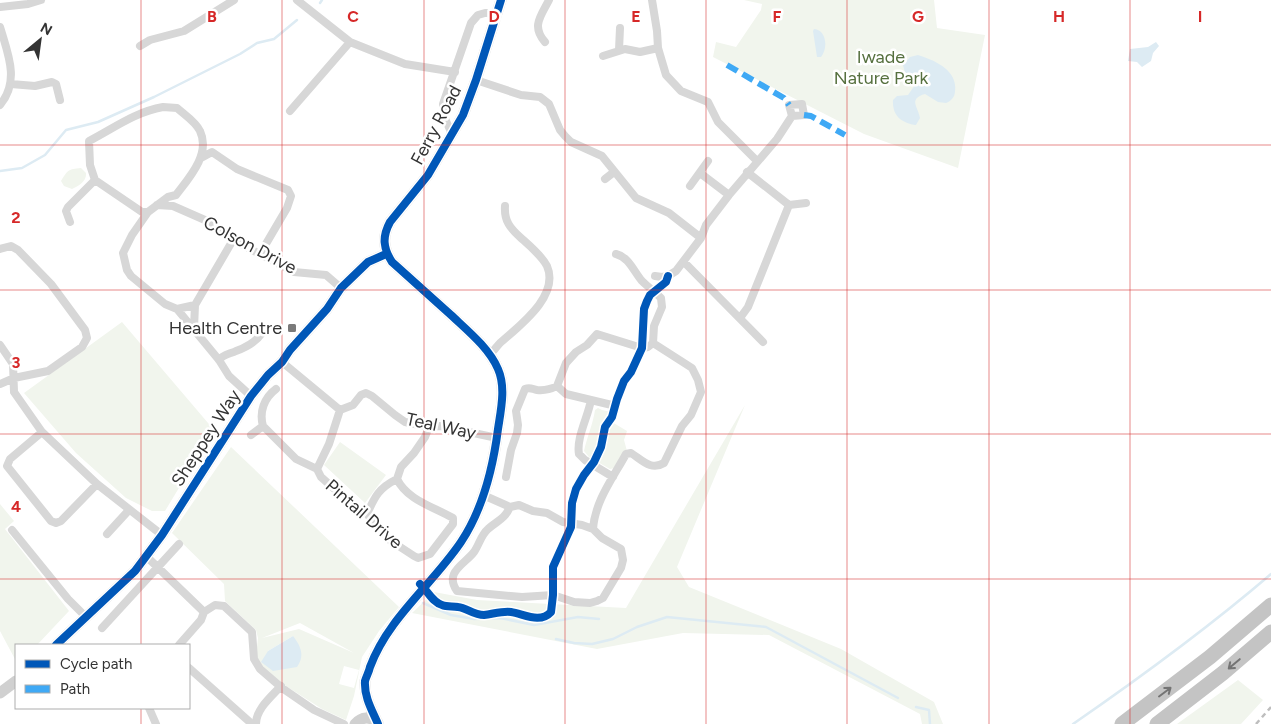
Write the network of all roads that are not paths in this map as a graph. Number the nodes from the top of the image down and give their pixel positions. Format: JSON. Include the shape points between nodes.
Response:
{"nodes":[{"id":1,"x":41,"y":0,"type":"edge"},
{"id":2,"x":234,"y":0,"type":"edge"},
{"id":3,"x":297,"y":0,"type":"edge"},
{"id":4,"x":501,"y":0,"type":"edge"},
{"id":5,"x":549,"y":0,"type":"edge"},
{"id":6,"x":652,"y":0,"type":"edge"},
{"id":7,"x":0,"y":7,"type":"edge"},
{"id":8,"x":496,"y":13,"type":"junction"},
{"id":9,"x":0,"y":27,"type":"edge"},
{"id":10,"x":620,"y":28,"type":"dead end"},
{"id":11,"x":350,"y":42,"type":"junction"},
{"id":12,"x":545,"y":42,"type":"dead end"},
{"id":13,"x":140,"y":46,"type":"dead end"},
{"id":14,"x":658,"y":48,"type":"junction"},
{"id":15,"x":619,"y":50,"type":"junction"},
{"id":16,"x":603,"y":56,"type":"dead end"},
{"id":17,"x":455,"y":72,"type":"junction"},
{"id":18,"x":476,"y":80,"type":"junction"},
{"id":19,"x":11,"y":84,"type":"junction"},
{"id":20,"x":60,"y":100,"type":"dead end"},
{"id":21,"x":0,"y":105,"type":"edge"},
{"id":22,"x":290,"y":111,"type":"dead end"},
{"id":23,"x":792,"y":116,"type":"dead end"},
{"id":24,"x":451,"y":132,"type":"junction"},
{"id":25,"x":201,"y":158,"type":"junction"},
{"id":26,"x":708,"y":161,"type":"dead end"},
{"id":27,"x":757,"y":161,"type":"junction"},
{"id":28,"x":614,"y":172,"type":"junction"},
{"id":29,"x":746,"y":172,"type":"junction"},
{"id":30,"x":700,"y":173,"type":"junction"},
{"id":31,"x":605,"y":179,"type":"dead end"},
{"id":32,"x":95,"y":180,"type":"junction"},
{"id":33,"x":690,"y":186,"type":"dead end"},
{"id":34,"x":729,"y":195,"type":"junction"},
{"id":35,"x":806,"y":203,"type":"dead end"},
{"id":36,"x":157,"y":205,"type":"junction"},
{"id":37,"x":789,"y":205,"type":"junction"},
{"id":38,"x":148,"y":212,"type":"junction"},
{"id":39,"x":502,"y":212,"type":"dead end"},
{"id":40,"x":70,"y":222,"type":"dead end"},
{"id":41,"x":701,"y":238,"type":"junction"},
{"id":42,"x":233,"y":240,"type":"junction"},
{"id":43,"x":0,"y":249,"type":"edge"},
{"id":44,"x":260,"y":254,"type":"junction"},
{"id":45,"x":386,"y":254,"type":"junction"},
{"id":46,"x":616,"y":254,"type":"dead end"},
{"id":47,"x":684,"y":262,"type":"junction"},
{"id":48,"x":655,"y":276,"type":"dead end"},
{"id":49,"x":341,"y":288,"type":"junction"},
{"id":50,"x":195,"y":305,"type":"junction"},
{"id":51,"x":177,"y":310,"type":"junction"},
{"id":52,"x":740,"y":318,"type":"junction"},
{"id":53,"x":194,"y":328,"type":"junction"},
{"id":54,"x":262,"y":333,"type":"dead end"},
{"id":55,"x":653,"y":342,"type":"junction"},
{"id":56,"x":763,"y":342,"type":"dead end"},
{"id":57,"x":0,"y":344,"type":"edge"},
{"id":58,"x":490,"y":354,"type":"junction"},
{"id":59,"x":219,"y":360,"type":"junction"},
{"id":60,"x":282,"y":362,"type":"junction"},
{"id":61,"x":14,"y":378,"type":"junction"},
{"id":62,"x":0,"y":384,"type":"edge"},
{"id":63,"x":557,"y":386,"type":"junction"},
{"id":64,"x":276,"y":389,"type":"dead end"},
{"id":65,"x":251,"y":396,"type":"junction"},
{"id":66,"x":591,"y":400,"type":"junction"},
{"id":67,"x":616,"y":406,"type":"dead end"},
{"id":68,"x":340,"y":410,"type":"junction"},
{"id":69,"x":263,"y":426,"type":"junction"},
{"id":70,"x":429,"y":428,"type":"junction"},
{"id":71,"x":42,"y":432,"type":"junction"},
{"id":72,"x":251,"y":435,"type":"dead end"},
{"id":73,"x":497,"y":438,"type":"junction"},
{"id":74,"x":317,"y":469,"type":"junction"},
{"id":75,"x":614,"y":477,"type":"junction"},
{"id":76,"x":506,"y":478,"type":"dead end"},
{"id":77,"x":398,"y":479,"type":"junction"},
{"id":78,"x":97,"y":484,"type":"junction"},
{"id":79,"x":483,"y":496,"type":"junction"},
{"id":80,"x":510,"y":507,"type":"junction"},
{"id":81,"x":129,"y":510,"type":"junction"},
{"id":82,"x":367,"y":514,"type":"junction"},
{"id":83,"x":592,"y":529,"type":"junction"},
{"id":84,"x":12,"y":530,"type":"dead end"},
{"id":85,"x":107,"y":534,"type":"dead end"},
{"id":86,"x":162,"y":535,"type":"junction"},
{"id":87,"x":179,"y":544,"type":"dead end"},
{"id":88,"x":146,"y":556,"type":"junction"},
{"id":89,"x":157,"y":567,"type":"junction"},
{"id":90,"x":1271,"y":605,"type":"edge"},
{"id":91,"x":204,"y":612,"type":"junction"},
{"id":92,"x":85,"y":616,"type":"junction"},
{"id":93,"x":102,"y":628,"type":"dead end"},
{"id":94,"x":1271,"y":632,"type":"edge"},
{"id":95,"x":57,"y":644,"type":"edge"},
{"id":96,"x":180,"y":644,"type":"edge"},
{"id":97,"x":190,"y":669,"type":"edge"},
{"id":98,"x":15,"y":682,"type":"edge"},
{"id":99,"x":281,"y":686,"type":"junction"},
{"id":100,"x":0,"y":693,"type":"edge"},
{"id":101,"x":367,"y":700,"type":"junction"},
{"id":102,"x":149,"y":709,"type":"edge"},
{"id":103,"x":336,"y":720,"type":"junction"},
{"id":104,"x":358,"y":721,"type":"edge"},
{"id":105,"x":156,"y":724,"type":"edge"},
{"id":106,"x":254,"y":724,"type":"edge"},
{"id":107,"x":344,"y":724,"type":"edge"},
{"id":108,"x":379,"y":724,"type":"edge"},
{"id":109,"x":1122,"y":724,"type":"edge"},
{"id":110,"x":1157,"y":724,"type":"edge"}],
"edges":[{"from":1,"to":7,"type":"street"},
{"from":2,"to":13,"type":"street","via":[[184,31]]},
{"from":3,"to":11,"type":"street"},
{"from":4,"to":8,"type":"street","name":"Ferry Road"},
{"from":5,"to":12,"type":"street","via":[[538,21],[538,34]]},
{"from":6,"to":14,"type":"street"},
{"from":8,"to":17,"type":"street","via":[[485,13],[471,23]]},
{"from":8,"to":18,"type":"street","name":"Ferry Road"},
{"from":9,"to":19,"type":"street","via":[[12,72]]},
{"from":10,"to":15,"type":"street"},
{"from":11,"to":17,"type":"street","via":[[405,64]]},
{"from":11,"to":22,"type":"street"},
{"from":14,"to":15,"type":"street","via":[[640,52]]},
{"from":14,"to":27,"type":"street","via":[[670,81],[680,91],[704,100],[718,122]]},
{"from":15,"to":16,"type":"street"},
{"from":17,"to":24,"type":"street","via":[[443,104],[443,114]]},
{"from":18,"to":24,"type":"street","name":"Ferry Road","via":[[463,115]]},
{"from":18,"to":28,"type":"street","via":[[521,95],[540,97],[549,104],[564,136],[602,156]]},
{"from":19,"to":20,"type":"street","via":[[35,86],[52,82],[56,84]]},
{"from":19,"to":21,"type":"street"},
{"from":23,"to":27,"type":"street"},
{"from":24,"to":45,"type":"street","name":"Ferry Road","via":[[428,175],[386,229]]},
{"from":25,"to":32,"type":"street","via":[[204,143],[200,130],[177,108],[147,110],[89,141],[90,166]]},
{"from":25,"to":36,"type":"street","via":[[176,195]]},
{"from":25,"to":44,"type":"street","via":[[212,152],[236,169],[288,190],[291,196],[287,208]]},
{"from":26,"to":30,"type":"street"},
{"from":27,"to":29,"type":"street"},
{"from":28,"to":31,"type":"street"},
{"from":28,"to":41,"type":"street","via":[[636,198],[669,213]]},
{"from":29,"to":34,"type":"street"},
{"from":29,"to":37,"type":"street"},
{"from":30,"to":33,"type":"street"},
{"from":30,"to":34,"type":"street"},
{"from":32,"to":38,"type":"street","via":[[142,212]]},
{"from":32,"to":40,"type":"street","via":[[68,207],[66,211]]},
{"from":34,"to":41,"type":"street","via":[[706,225]]},
{"from":35,"to":37,"type":"street"},
{"from":36,"to":38,"type":"street"},
{"from":36,"to":42,"type":"street","name":"Colson Drive","via":[[173,206],[214,224]]},
{"from":37,"to":52,"type":"street","via":[[748,307]]},
{"from":38,"to":51,"type":"street","via":[[124,253],[126,270],[165,304]]},
{"from":39,"to":58,"type":"street","via":[[508,224],[547,266],[550,283],[533,312]]},
{"from":41,"to":47,"type":"street"},
{"from":42,"to":44,"type":"street","name":"Colson Drive"},
{"from":42,"to":50,"type":"street"},
{"from":43,"to":61,"type":"street","via":[[11,246],[18,250],[51,284],[84,330],[86,338],[82,347],[48,371]]},
{"from":44,"to":49,"type":"street","name":"Colson Drive","via":[[294,272],[326,275]]},
{"from":45,"to":49,"type":"street","name":"Sheppey Way","via":[[368,262]]},
{"from":45,"to":58,"type":"street"},
{"from":46,"to":55,"type":"street","via":[[633,266],[641,280],[661,298],[662,307],[654,326]]},
{"from":47,"to":48,"type":"street","via":[[668,276]]},
{"from":47,"to":52,"type":"street"},
{"from":49,"to":60,"type":"street","name":"Sheppey Way"},
{"from":50,"to":51,"type":"street"},
{"from":50,"to":53,"type":"street"},
{"from":51,"to":53,"type":"street"},
{"from":52,"to":56,"type":"street"},
{"from":53,"to":59,"type":"street"},
{"from":54,"to":59,"type":"street","via":[[256,340]]},
{"from":55,"to":63,"type":"street","via":[[642,348],[597,334],[566,363]]},
{"from":55,"to":75,"type":"street","via":[[692,368],[701,392],[664,463],[651,466],[631,453],[626,454]]},
{"from":57,"to":61,"type":"street","via":[[13,364]]},
{"from":58,"to":73,"type":"street","via":[[498,368],[502,388]]},
{"from":59,"to":65,"type":"street","via":[[229,376]]},
{"from":60,"to":65,"type":"street","name":"Sheppey Way"},
{"from":60,"to":68,"type":"street"},
{"from":61,"to":62,"type":"street"},
{"from":61,"to":71,"type":"street","via":[[14,392]]},
{"from":63,"to":66,"type":"street","via":[[566,394]]},
{"from":63,"to":76,"type":"street","via":[[548,390],[525,390],[516,411],[517,433]]},
{"from":64,"to":69,"type":"street","via":[[260,413]]},
{"from":65,"to":86,"type":"street","name":"Sheppey Way"},
{"from":66,"to":67,"type":"street"},
{"from":66,"to":75,"type":"street","via":[[579,438],[579,454]]},
{"from":68,"to":70,"type":"street","name":"Teal Way","via":[[353,405],[366,393],[405,422]]},
{"from":68,"to":74,"type":"street"},
{"from":69,"to":72,"type":"street"},
{"from":69,"to":74,"type":"street","name":"Pintail Drive","via":[[296,458]]},
{"from":70,"to":73,"type":"street","name":"Teal Way","via":[[440,426]]},
{"from":70,"to":77,"type":"street","via":[[414,454],[401,467]]},
{"from":71,"to":78,"type":"street"},
{"from":71,"to":78,"type":"street","via":[[10,459],[7,466],[51,521],[61,521]]},
{"from":73,"to":79,"type":"street"},
{"from":74,"to":82,"type":"street","name":"Pintail Drive","via":[[341,495]]},
{"from":75,"to":83,"type":"street","via":[[599,500]]},
{"from":77,"to":82,"type":"street","via":[[383,486]]},
{"from":77,"to":82,"type":"street","name":"Pintail Drive","via":[[410,495],[453,518],[453,524],[430,554],[418,558],[407,552],[391,541]]},
{"from":78,"to":81,"type":"street"},
{"from":79,"to":80,"type":"street"},
{"from":79,"to":101,"type":"street","via":[[461,542],[399,616],[384,639],[365,681]]},
{"from":80,"to":83,"type":"street","via":[[520,505],[563,522]]},
{"from":80,"to":83,"type":"street","via":[[504,518],[488,529],[473,553],[458,566],[453,585],[457,591],[522,597],[553,595],[574,602],[598,601],[603,598],[624,560],[622,549]]},
{"from":81,"to":85,"type":"street"},
{"from":81,"to":86,"type":"street"},
{"from":84,"to":92,"type":"street","via":[[48,580]]},
{"from":86,"to":88,"type":"street","name":"Sheppey Way"},
{"from":87,"to":89,"type":"street"},
{"from":88,"to":89,"type":"street"},
{"from":88,"to":92,"type":"street","name":"Sheppey Way","via":[[126,570],[104,599]]},
{"from":89,"to":91,"type":"street"},
{"from":89,"to":93,"type":"street"},
{"from":109,"to":90,"type":"highway","one_way":true},
{"from":91,"to":96,"type":"street"},
{"from":91,"to":99,"type":"street","via":[[215,605],[224,606],[252,632],[254,659],[260,669]]},
{"from":92,"to":95,"type":"street"},
{"from":94,"to":110,"type":"highway","one_way":true,"via":[[1223,674]]},
{"from":97,"to":106,"type":"street"},
{"from":98,"to":100,"type":"street"},
{"from":99,"to":103,"type":"street","via":[[314,710]]},
{"from":99,"to":106,"type":"street","via":[[263,705]]},
{"from":101,"to":104,"type":"street"},
{"from":101,"to":108,"type":"street"},
{"from":102,"to":105,"type":"street"},
{"from":103,"to":104,"type":"street"},
{"from":103,"to":107,"type":"street"},
{"from":104,"to":108,"type":"street","via":[[370,718]]}]}
